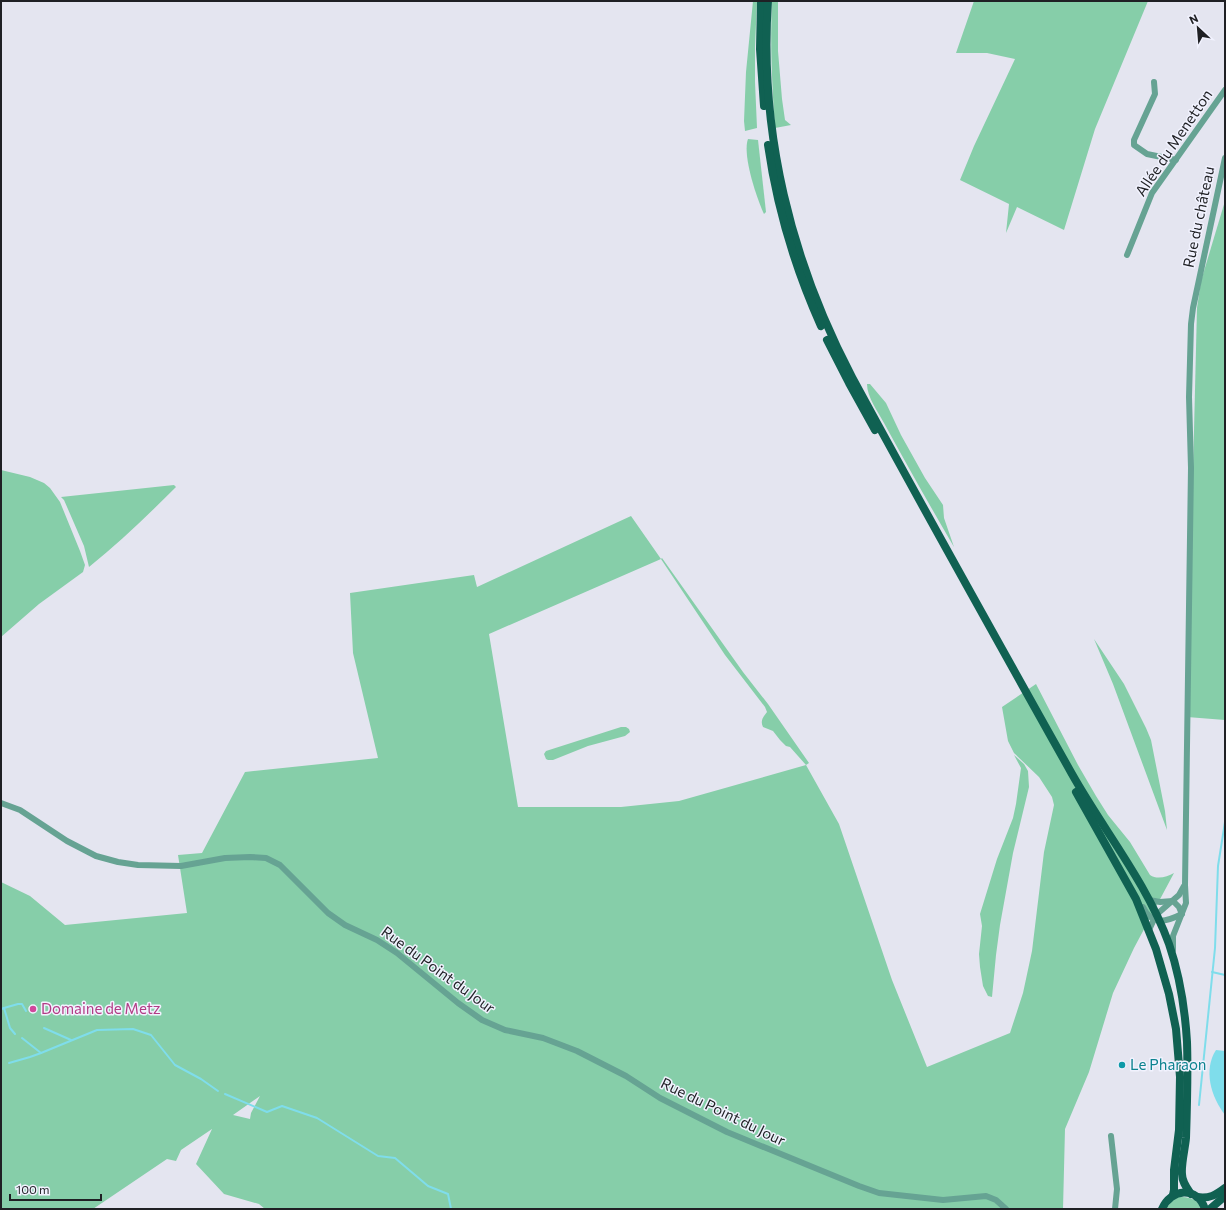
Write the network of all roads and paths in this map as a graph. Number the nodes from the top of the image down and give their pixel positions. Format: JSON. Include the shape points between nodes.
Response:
{"nodes":[{"id":1,"x":761,"y":1,"type":"edge"},
{"id":2,"x":768,"y":1,"type":"edge"},
{"id":3,"x":1154,"y":82,"type":"dead end"},
{"id":4,"x":1225,"y":90,"type":"edge"},
{"id":5,"x":1225,"y":158,"type":"edge"},
{"id":6,"x":1176,"y":160,"type":"junction"},
{"id":7,"x":1127,"y":255,"type":"dead end"},
{"id":8,"x":1,"y":803,"type":"edge"},
{"id":9,"x":1185,"y":885,"type":"junction"},
{"id":10,"x":1136,"y":898,"type":"junction"},
{"id":11,"x":1149,"y":900,"type":"junction"},
{"id":12,"x":1173,"y":901,"type":"junction"},
{"id":13,"x":1182,"y":914,"type":"junction"},
{"id":14,"x":1156,"y":918,"type":"junction"},
{"id":15,"x":1149,"y":930,"type":"junction"},
{"id":16,"x":1173,"y":958,"type":"junction"},
{"id":17,"x":1183,"y":1122,"type":"junction"},
{"id":18,"x":1111,"y":1136,"type":"dead end"},
{"id":19,"x":1225,"y":1188,"type":"edge"},
{"id":20,"x":1173,"y":1195,"type":"junction"},
{"id":21,"x":1194,"y":1196,"type":"junction"},
{"id":22,"x":1225,"y":1196,"type":"edge"},
{"id":23,"x":1006,"y":1209,"type":"edge"},
{"id":24,"x":1115,"y":1209,"type":"edge"},
{"id":25,"x":1162,"y":1209,"type":"edge"},
{"id":26,"x":1205,"y":1209,"type":"edge"},
{"id":27,"x":1210,"y":1209,"type":"edge"}],
"edges":[{"from":1,"to":10,"type":"main road","via":[[761,75],[771,162],[788,236],[817,316],[848,383]]},
{"from":2,"to":11,"type":"main road","via":[[767,75],[774,146],[794,238],[822,315],[852,377],[1071,773]]},
{"from":3,"to":6,"type":"street","via":[[1155,94],[1134,145],[1147,154]]},
{"from":4,"to":6,"type":"street","name":"Allée du Menetton"},
{"from":5,"to":9,"type":"street","name":"Rue du château","via":[[1190,324],[1191,468]]},
{"from":6,"to":7,"type":"street","name":"Allée du Menetton","via":[[1152,193]]},
{"from":8,"to":23,"type":"street","name":"Rue du Point du Jour","via":[[20,810],[67,841],[96,856],[118,862],[181,866],[225,858],[266,858],[280,865],[328,913],[397,953],[482,1020],[505,1030],[543,1038],[577,1052],[626,1076],[660,1098],[720,1129],[859,1186],[879,1193],[944,1200],[986,1196],[996,1200]]},
{"from":9,"to":12,"type":"street"},
{"from":9,"to":13,"type":"street","name":"Rue du château","via":[[1186,903]]},
{"from":10,"to":14,"type":"street","via":[[1148,916]]},
{"from":10,"to":15,"type":"main road"},
{"from":11,"to":12,"type":"street"},
{"from":11,"to":14,"type":"main road"},
{"from":12,"to":13,"type":"street"},
{"from":12,"to":14,"type":"street"},
{"from":13,"to":14,"type":"street","via":[[1170,919]]},
{"from":13,"to":16,"type":"street","name":"Rue du château","via":[[1172,938]]},
{"from":14,"to":15,"type":"street"},
{"from":14,"to":16,"type":"main road"},
{"from":15,"to":17,"type":"main road","via":[[1164,974],[1176,1029]]},
{"from":16,"to":17,"type":"main road","via":[[1185,1019],[1187,1045],[1186,1114]]},
{"from":17,"to":20,"type":"main road","via":[[1179,1130]]},
{"from":17,"to":21,"type":"main road","via":[[1182,1176]]},
{"from":18,"to":24,"type":"street","via":[[1117,1189]]},
{"from":19,"to":21,"type":"main road","via":[[1212,1197]]},
{"from":20,"to":21,"type":"main road","via":[[1183,1192]]},
{"from":20,"to":25,"type":"main road"},
{"from":21,"to":26,"type":"main road","via":[[1201,1201]]},
{"from":22,"to":27,"type":"main road"}]}
